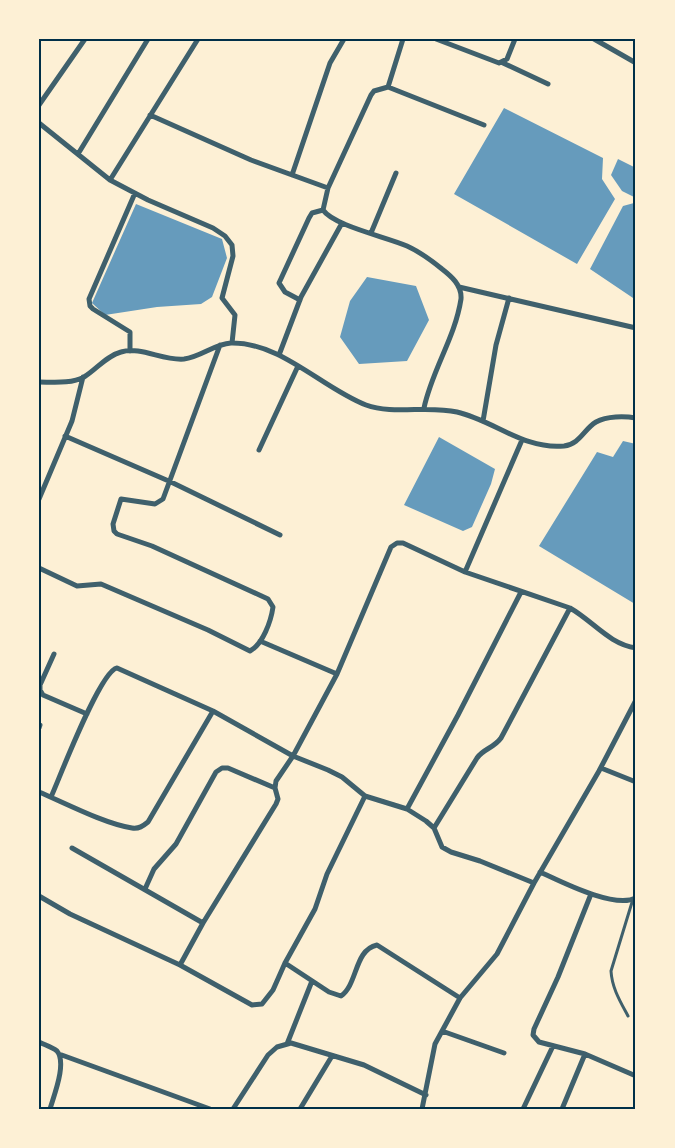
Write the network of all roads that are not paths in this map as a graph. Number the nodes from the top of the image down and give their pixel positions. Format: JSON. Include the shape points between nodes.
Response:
{"nodes":[{"id":1,"x":85,"y":39,"type":"edge"},
{"id":2,"x":148,"y":39,"type":"edge"},
{"id":3,"x":198,"y":39,"type":"edge"},
{"id":4,"x":344,"y":39,"type":"edge"},
{"id":5,"x":403,"y":39,"type":"edge"},
{"id":6,"x":436,"y":39,"type":"edge"},
{"id":7,"x":515,"y":39,"type":"edge"},
{"id":8,"x":594,"y":39,"type":"edge"},
{"id":9,"x":503,"y":63,"type":"junction"},
{"id":10,"x":636,"y":63,"type":"edge"},
{"id":11,"x":548,"y":84,"type":"dead end"},
{"id":12,"x":388,"y":87,"type":"junction"},
{"id":13,"x":39,"y":105,"type":"edge"},
{"id":14,"x":150,"y":115,"type":"junction"},
{"id":15,"x":39,"y":123,"type":"edge"},
{"id":16,"x":484,"y":125,"type":"dead end"},
{"id":17,"x":78,"y":154,"type":"junction"},
{"id":18,"x":396,"y":173,"type":"dead end"},
{"id":19,"x":292,"y":175,"type":"junction"},
{"id":20,"x":110,"y":180,"type":"junction"},
{"id":21,"x":328,"y":188,"type":"junction"},
{"id":22,"x":135,"y":193,"type":"junction"},
{"id":23,"x":323,"y":210,"type":"junction"},
{"id":24,"x":342,"y":223,"type":"junction"},
{"id":25,"x":371,"y":233,"type":"junction"},
{"id":26,"x":459,"y":287,"type":"junction"},
{"id":27,"x":508,"y":298,"type":"junction"},
{"id":28,"x":300,"y":300,"type":"junction"},
{"id":29,"x":636,"y":328,"type":"edge"},
{"id":30,"x":231,"y":343,"type":"junction"},
{"id":31,"x":220,"y":345,"type":"junction"},
{"id":32,"x":130,"y":351,"type":"junction"},
{"id":33,"x":279,"y":355,"type":"junction"},
{"id":34,"x":298,"y":366,"type":"junction"},
{"id":35,"x":83,"y":377,"type":"junction"},
{"id":36,"x":39,"y":382,"type":"edge"},
{"id":37,"x":424,"y":408,"type":"junction"},
{"id":38,"x":636,"y":418,"type":"edge"},
{"id":39,"x":483,"y":421,"type":"junction"},
{"id":40,"x":65,"y":436,"type":"junction"},
{"id":41,"x":522,"y":440,"type":"junction"},
{"id":42,"x":259,"y":450,"type":"dead end"},
{"id":43,"x":171,"y":482,"type":"junction"},
{"id":44,"x":39,"y":499,"type":"edge"},
{"id":45,"x":280,"y":535,"type":"dead end"},
{"id":46,"x":39,"y":568,"type":"edge"},
{"id":47,"x":465,"y":572,"type":"junction"},
{"id":48,"x":521,"y":592,"type":"junction"},
{"id":49,"x":570,"y":608,"type":"junction"},
{"id":50,"x":260,"y":641,"type":"junction"},
{"id":51,"x":636,"y":648,"type":"edge"},
{"id":52,"x":54,"y":654,"type":"dead end"},
{"id":53,"x":337,"y":674,"type":"junction"},
{"id":54,"x":636,"y":700,"type":"edge"},
{"id":55,"x":213,"y":711,"type":"junction"},
{"id":56,"x":87,"y":714,"type":"junction"},
{"id":57,"x":293,"y":756,"type":"junction"},
{"id":58,"x":601,"y":768,"type":"junction"},
{"id":59,"x":636,"y":782,"type":"edge"},
{"id":60,"x":275,"y":788,"type":"junction"},
{"id":61,"x":39,"y":792,"type":"edge"},
{"id":62,"x":365,"y":796,"type":"junction"},
{"id":63,"x":51,"y":797,"type":"junction"},
{"id":64,"x":407,"y":809,"type":"junction"},
{"id":65,"x":434,"y":828,"type":"junction"},
{"id":66,"x":72,"y":848,"type":"dead end"},
{"id":67,"x":540,"y":872,"type":"junction"},
{"id":68,"x":534,"y":883,"type":"junction"},
{"id":69,"x":145,"y":889,"type":"junction"},
{"id":70,"x":591,"y":894,"type":"junction"},
{"id":71,"x":39,"y":896,"type":"edge"},
{"id":72,"x":635,"y":898,"type":"edge"},
{"id":73,"x":202,"y":923,"type":"junction"},
{"id":74,"x":285,"y":963,"type":"junction"},
{"id":75,"x":180,"y":965,"type":"junction"},
{"id":76,"x":312,"y":981,"type":"junction"},
{"id":77,"x":460,"y":998,"type":"junction"},
{"id":78,"x":628,"y":1016,"type":"dead end"},
{"id":79,"x":442,"y":1031,"type":"junction"},
{"id":80,"x":39,"y":1042,"type":"edge"},
{"id":81,"x":287,"y":1044,"type":"junction"},
{"id":82,"x":553,"y":1046,"type":"junction"},
{"id":83,"x":504,"y":1053,"type":"dead end"},
{"id":84,"x":59,"y":1054,"type":"junction"},
{"id":85,"x":585,"y":1054,"type":"junction"},
{"id":86,"x":332,"y":1056,"type":"junction"},
{"id":87,"x":636,"y":1076,"type":"edge"},
{"id":88,"x":426,"y":1095,"type":"junction"},
{"id":89,"x":50,"y":1109,"type":"edge"},
{"id":90,"x":210,"y":1109,"type":"edge"},
{"id":91,"x":233,"y":1109,"type":"edge"},
{"id":92,"x":300,"y":1109,"type":"edge"},
{"id":93,"x":422,"y":1109,"type":"edge"},
{"id":94,"x":523,"y":1109,"type":"edge"},
{"id":95,"x":562,"y":1109,"type":"edge"}],
"edges":[{"from":1,"to":13,"type":"street"},
{"from":2,"to":17,"type":"street"},
{"from":3,"to":14,"type":"street"},
{"from":4,"to":19,"type":"street","via":[[330,63]]},
{"from":5,"to":12,"type":"street"},
{"from":6,"to":9,"type":"street"},
{"from":7,"to":9,"type":"street"},
{"from":8,"to":10,"type":"street"},
{"from":9,"to":11,"type":"street"},
{"from":12,"to":16,"type":"street"},
{"from":12,"to":21,"type":"street","via":[[371,95]]},
{"from":14,"to":19,"type":"street"},
{"from":14,"to":20,"type":"street"},
{"from":15,"to":17,"type":"street"},
{"from":17,"to":20,"type":"street"},
{"from":18,"to":25,"type":"street"},
{"from":19,"to":21,"type":"street"},
{"from":20,"to":22,"type":"street"},
{"from":21,"to":23,"type":"street"},
{"from":22,"to":30,"type":"street","via":[[213,228],[232,245],[233,256],[222,298],[235,315]]},
{"from":22,"to":32,"type":"street","via":[[89,299],[93,309],[130,332]]},
{"from":23,"to":24,"type":"street"},
{"from":23,"to":28,"type":"street","via":[[309,218],[279,284]]},
{"from":24,"to":25,"type":"street"},
{"from":24,"to":28,"type":"street"},
{"from":25,"to":26,"type":"street","via":[[424,255]]},
{"from":26,"to":27,"type":"street"},
{"from":26,"to":37,"type":"street","via":[[461,296],[450,339],[430,383]]},
{"from":27,"to":29,"type":"street"},
{"from":27,"to":39,"type":"street"},
{"from":28,"to":33,"type":"street"},
{"from":30,"to":31,"type":"street"},
{"from":30,"to":33,"type":"street"},
{"from":31,"to":32,"type":"street","via":[[186,358]]},
{"from":31,"to":43,"type":"street"},
{"from":32,"to":35,"type":"street","via":[[110,356]]},
{"from":33,"to":34,"type":"street"},
{"from":34,"to":37,"type":"street","via":[[367,406]]},
{"from":34,"to":42,"type":"street"},
{"from":35,"to":36,"type":"street"},
{"from":35,"to":40,"type":"street"},
{"from":37,"to":39,"type":"street","via":[[455,411]]},
{"from":38,"to":41,"type":"street","via":[[615,417],[596,422],[566,446]]},
{"from":39,"to":41,"type":"street"},
{"from":40,"to":43,"type":"street"},
{"from":40,"to":44,"type":"street"},
{"from":41,"to":47,"type":"street"},
{"from":43,"to":45,"type":"street"},
{"from":43,"to":50,"type":"street","via":[[160,503],[121,499],[112,524],[114,531],[268,599],[273,607],[272,616]]},
{"from":46,"to":50,"type":"street","via":[[76,586],[101,584],[250,651]]},
{"from":47,"to":48,"type":"street"},
{"from":47,"to":53,"type":"street","via":[[403,543],[391,547]]},
{"from":48,"to":49,"type":"street"},
{"from":48,"to":64,"type":"street"},
{"from":49,"to":51,"type":"street","via":[[617,644]]},
{"from":49,"to":65,"type":"street","via":[[501,738],[477,758]]},
{"from":50,"to":53,"type":"street"},
{"from":52,"to":56,"type":"street","via":[[40,690]]},
{"from":53,"to":57,"type":"street"},
{"from":54,"to":58,"type":"street"},
{"from":55,"to":56,"type":"street","via":[[117,668],[106,675]]},
{"from":55,"to":57,"type":"street"},
{"from":55,"to":63,"type":"street","via":[[142,827],[98,817]]},
{"from":56,"to":63,"type":"street"},
{"from":57,"to":60,"type":"street"},
{"from":57,"to":62,"type":"street","via":[[342,777]]},
{"from":58,"to":59,"type":"street"},
{"from":58,"to":67,"type":"street"},
{"from":60,"to":69,"type":"street","via":[[228,768],[216,772],[176,844],[154,869]]},
{"from":60,"to":73,"type":"street","via":[[276,804]]},
{"from":61,"to":63,"type":"street"},
{"from":62,"to":64,"type":"street"},
{"from":62,"to":74,"type":"street","via":[[327,874],[315,909]]},
{"from":64,"to":65,"type":"street"},
{"from":65,"to":68,"type":"street","via":[[442,847],[451,852]]},
{"from":66,"to":69,"type":"street"},
{"from":67,"to":68,"type":"street"},
{"from":67,"to":70,"type":"street"},
{"from":68,"to":77,"type":"street","via":[[497,954]]},
{"from":69,"to":73,"type":"street"},
{"from":70,"to":72,"type":"street","via":[[618,901]]},
{"from":70,"to":82,"type":"street","via":[[534,1029],[533,1035],[539,1042]]},
{"from":71,"to":75,"type":"street"},
{"from":72,"to":78,"type":"lane","via":[[611,971],[615,992]]},
{"from":73,"to":75,"type":"street"},
{"from":74,"to":75,"type":"street","via":[[267,999],[252,1005]]},
{"from":74,"to":76,"type":"street"},
{"from":76,"to":77,"type":"street","via":[[341,996],[363,954],[377,945]]},
{"from":76,"to":81,"type":"street"},
{"from":77,"to":79,"type":"street"},
{"from":79,"to":83,"type":"street"},
{"from":79,"to":88,"type":"street","via":[[435,1044]]},
{"from":80,"to":84,"type":"street"},
{"from":81,"to":86,"type":"street"},
{"from":81,"to":91,"type":"street","via":[[268,1055]]},
{"from":82,"to":85,"type":"street"},
{"from":82,"to":94,"type":"street"},
{"from":84,"to":89,"type":"street","via":[[62,1066]]},
{"from":84,"to":90,"type":"street"},
{"from":85,"to":87,"type":"street"},
{"from":85,"to":95,"type":"street"},
{"from":86,"to":88,"type":"street","via":[[376,1070]]},
{"from":86,"to":92,"type":"street"},
{"from":88,"to":93,"type":"street"}]}
